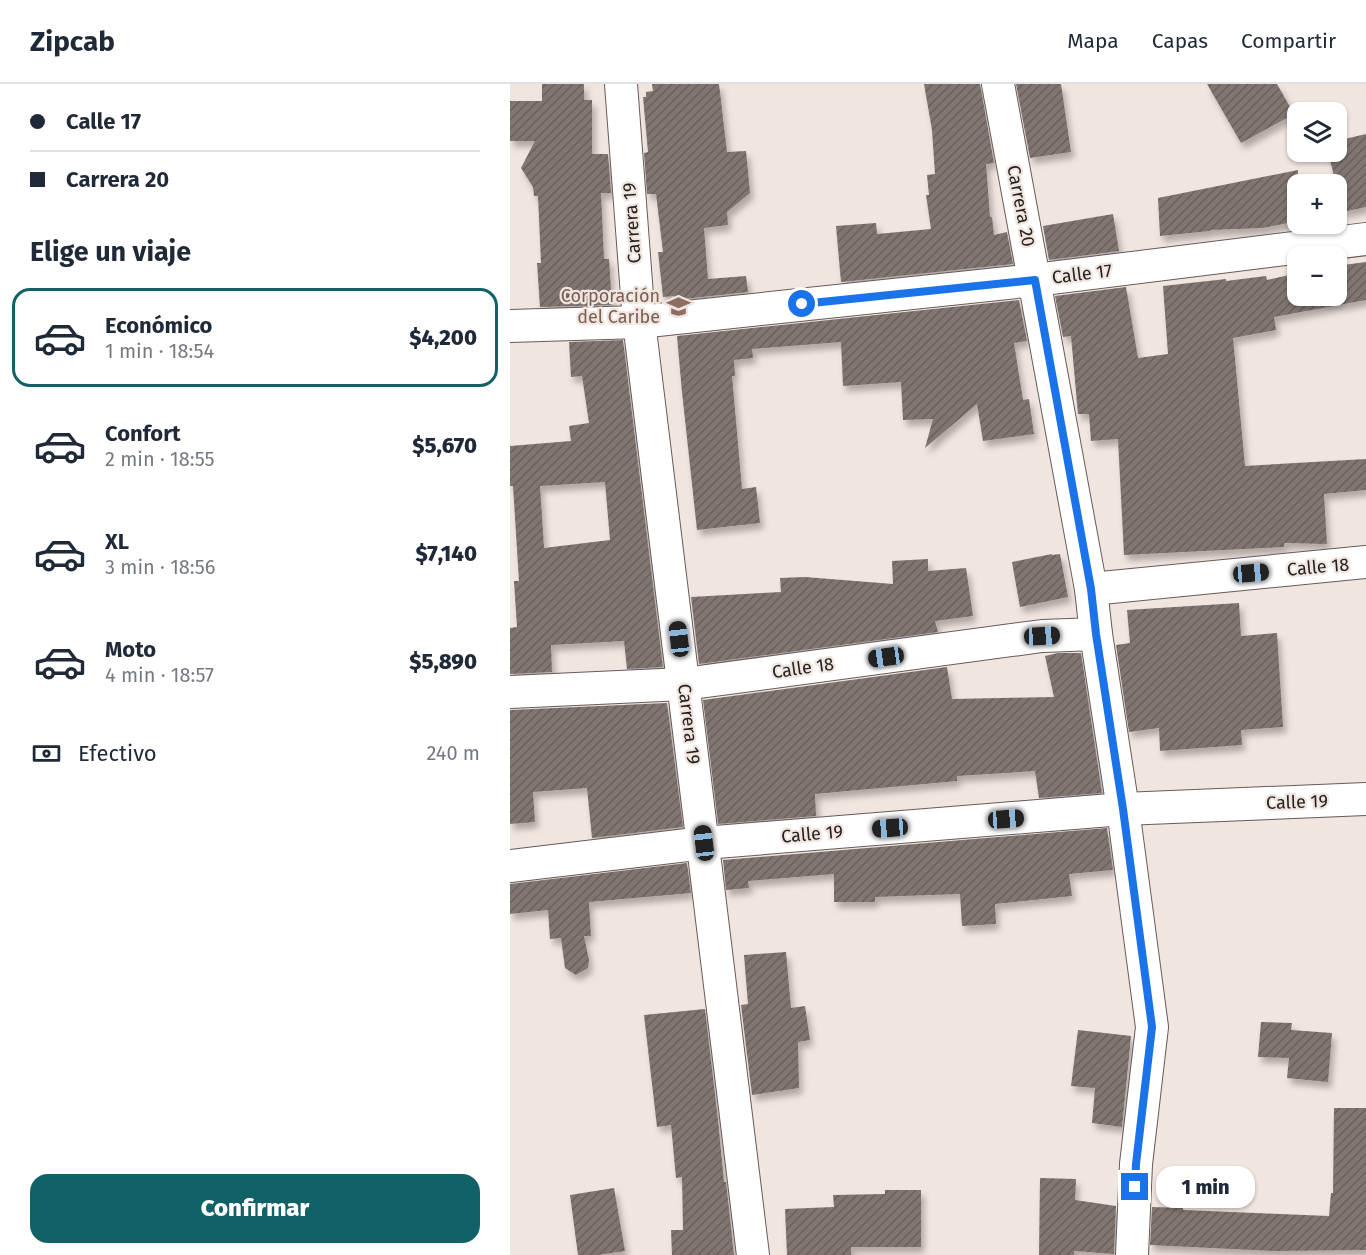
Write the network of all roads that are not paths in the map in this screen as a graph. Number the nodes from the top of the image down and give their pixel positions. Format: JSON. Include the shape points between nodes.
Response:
{"nodes":[{"id":1,"x":621,"y":84,"type":"edge"},
{"id":2,"x":998,"y":84,"type":"edge"},
{"id":3,"x":1366,"y":239,"type":"edge"},
{"id":4,"x":1035,"y":280,"type":"junction"},
{"id":5,"x":639,"y":322,"type":"junction"},
{"id":6,"x":510,"y":326,"type":"edge"},
{"id":7,"x":1366,"y":562,"type":"edge"},
{"id":8,"x":1091,"y":589,"type":"junction"},
{"id":9,"x":1096,"y":634,"type":"junction"},
{"id":10,"x":684,"y":684,"type":"junction"},
{"id":11,"x":510,"y":692,"type":"edge"},
{"id":12,"x":1366,"y":799,"type":"edge"},
{"id":13,"x":1123,"y":809,"type":"junction"},
{"id":14,"x":704,"y":843,"type":"junction"},
{"id":15,"x":510,"y":866,"type":"edge"},
{"id":16,"x":753,"y":1255,"type":"edge"},
{"id":17,"x":1132,"y":1255,"type":"edge"}],
"edges":[{"from":1,"to":5,"type":"street","name":"Carrera 19"},
{"from":2,"to":4,"type":"street","name":"Carrera 20"},
{"from":3,"to":4,"type":"street","name":"Calle 17"},
{"from":4,"to":5,"type":"street","name":"Calle 17"},
{"from":4,"to":8,"type":"street","name":"Carrera 20"},
{"from":5,"to":6,"type":"street","name":"Calle 17"},
{"from":5,"to":10,"type":"street","name":"Carrera 19"},
{"from":7,"to":8,"type":"street","name":"Calle 18"},
{"from":8,"to":9,"type":"street","name":"Carrera 20"},
{"from":9,"to":10,"type":"street","name":"Calle 18","via":[[1042,636]]},
{"from":9,"to":13,"type":"street","name":"Carrera 20"},
{"from":10,"to":11,"type":"street","name":"Calle 18"},
{"from":10,"to":14,"type":"street","name":"Carrera 19"},
{"from":12,"to":13,"type":"street","name":"Calle 19"},
{"from":13,"to":14,"type":"street","name":"Calle 19"},
{"from":13,"to":17,"type":"street","name":"Carrera 20","via":[[1152,1027],[1136,1164]]},
{"from":14,"to":15,"type":"street","name":"Calle 19"},
{"from":14,"to":16,"type":"street","name":"Carrera 19"}]}
